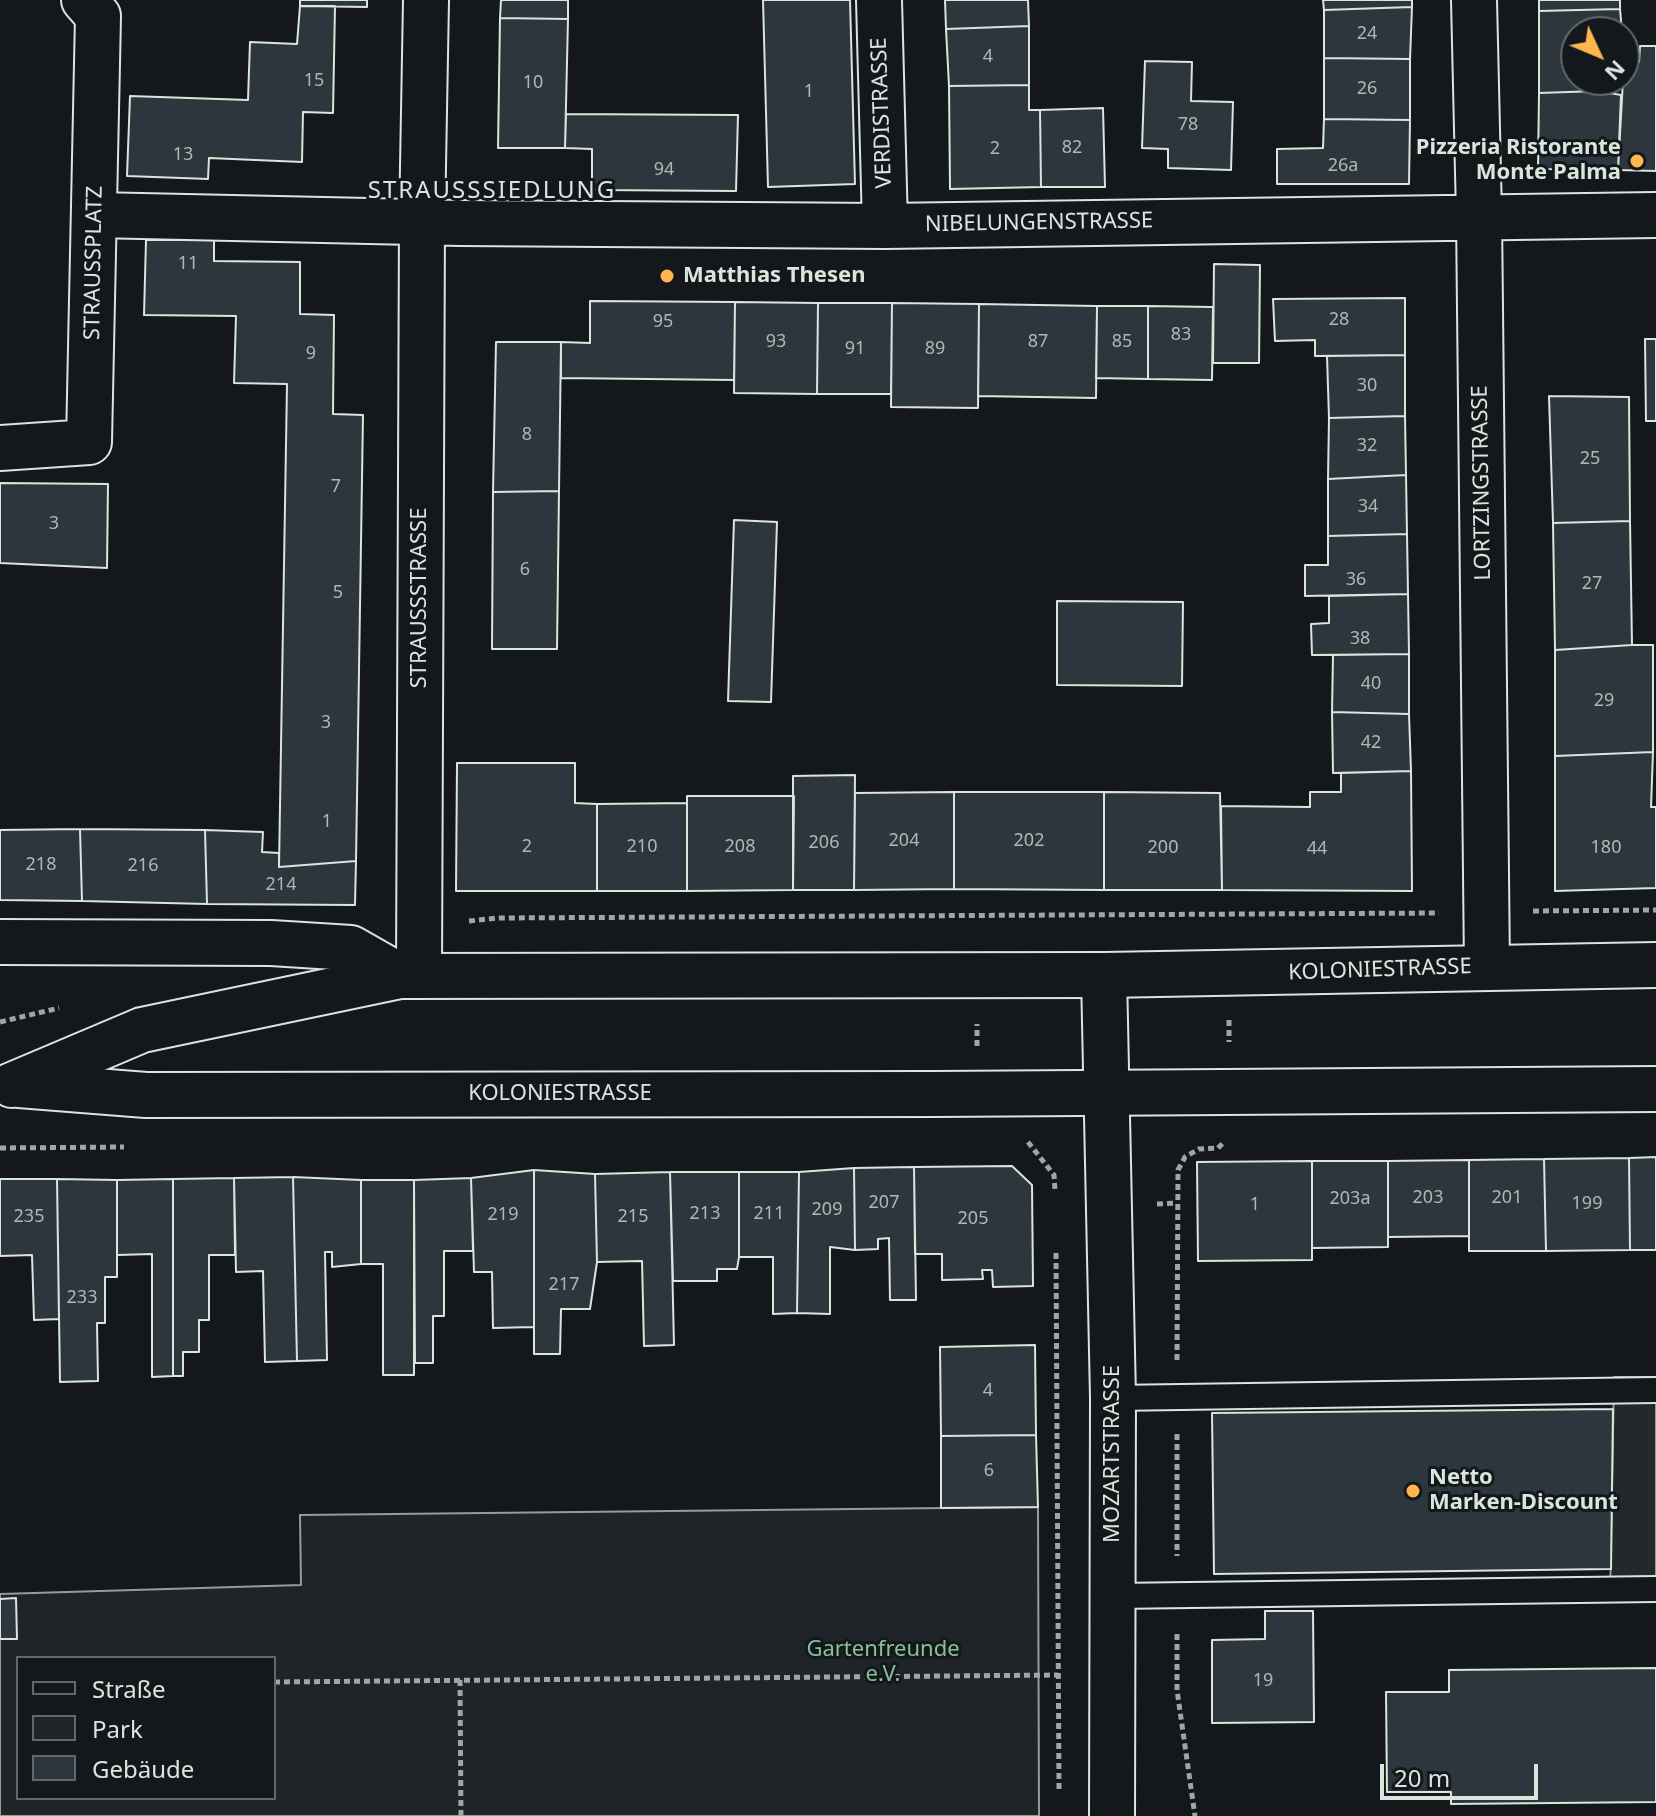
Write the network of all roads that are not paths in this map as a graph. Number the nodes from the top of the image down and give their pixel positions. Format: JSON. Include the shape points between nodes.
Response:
{"nodes":[{"id":1,"x":84,"y":0,"type":"edge"},
{"id":2,"x":426,"y":0,"type":"edge"},
{"id":3,"x":879,"y":0,"type":"edge"},
{"id":4,"x":1474,"y":0,"type":"edge"},
{"id":5,"x":95,"y":215,"type":"junction"},
{"id":6,"x":1479,"y":215,"type":"junction"},
{"id":7,"x":1656,"y":215,"type":"edge"},
{"id":8,"x":422,"y":222,"type":"junction"},
{"id":9,"x":885,"y":226,"type":"junction"},
{"id":10,"x":0,"y":448,"type":"edge"},
{"id":11,"x":0,"y":942,"type":"edge"},
{"id":12,"x":1656,"y":965,"type":"edge"},
{"id":13,"x":1487,"y":967,"type":"junction"},
{"id":14,"x":410,"y":975,"type":"junction"},
{"id":15,"x":1104,"y":975,"type":"junction"},
{"id":16,"x":6,"y":1085,"type":"edge"},
{"id":17,"x":1656,"y":1089,"type":"edge"},
{"id":18,"x":1107,"y":1092,"type":"junction"},
{"id":19,"x":1656,"y":1390,"type":"edge"},
{"id":20,"x":1113,"y":1398,"type":"junction"},
{"id":21,"x":1656,"y":1589,"type":"edge"},
{"id":22,"x":1113,"y":1596,"type":"junction"},
{"id":23,"x":1112,"y":1816,"type":"edge"}],
"edges":[{"from":1,"to":5,"type":"street","name":"STRAUSSPLATZ","via":[[98,16]]},
{"from":2,"to":8,"type":"street","name":"STRAUSSSTRASSE"},
{"from":3,"to":9,"type":"street","name":"VERDISTRASSE"},
{"from":4,"to":6,"type":"street","name":"LORTZINGSTRASSE"},
{"from":5,"to":8,"type":"street"},
{"from":5,"to":10,"type":"street","name":"STRAUSSPLATZ","via":[[89,442]]},
{"from":6,"to":7,"type":"street","name":"NIBELUNGENSTRASSE"},
{"from":6,"to":9,"type":"street","name":"NIBELUNGENSTRASSE"},
{"from":6,"to":13,"type":"street","name":"LORTZINGSTRASSE"},
{"from":8,"to":9,"type":"street","name":"NIBELUNGENSTRASSE"},
{"from":8,"to":14,"type":"street","name":"STRAUSSSTRASSE"},
{"from":11,"to":14,"type":"street","name":"KOLONIESTRASSE","via":[[351,948]]},
{"from":12,"to":13,"type":"street","name":"KOLONIESTRASSE"},
{"from":13,"to":15,"type":"street","name":"KOLONIESTRASSE"},
{"from":14,"to":15,"type":"street","name":"KOLONIESTRASSE"},
{"from":14,"to":16,"type":"street","name":"KOLONIESTRASSE","via":[[142,1030]]},
{"from":15,"to":18,"type":"street"},
{"from":16,"to":18,"type":"street","name":"KOLONIESTRASSE","via":[[146,1095]]},
{"from":17,"to":18,"type":"street","name":"KOLONIESTRASSE"},
{"from":18,"to":20,"type":"street","name":"MOZARTSTRASSE"},
{"from":19,"to":20,"type":"lane"},
{"from":20,"to":22,"type":"street","name":"MOZARTSTRASSE"},
{"from":21,"to":22,"type":"lane"},
{"from":22,"to":23,"type":"street","name":"MOZARTSTRASSE"}]}
